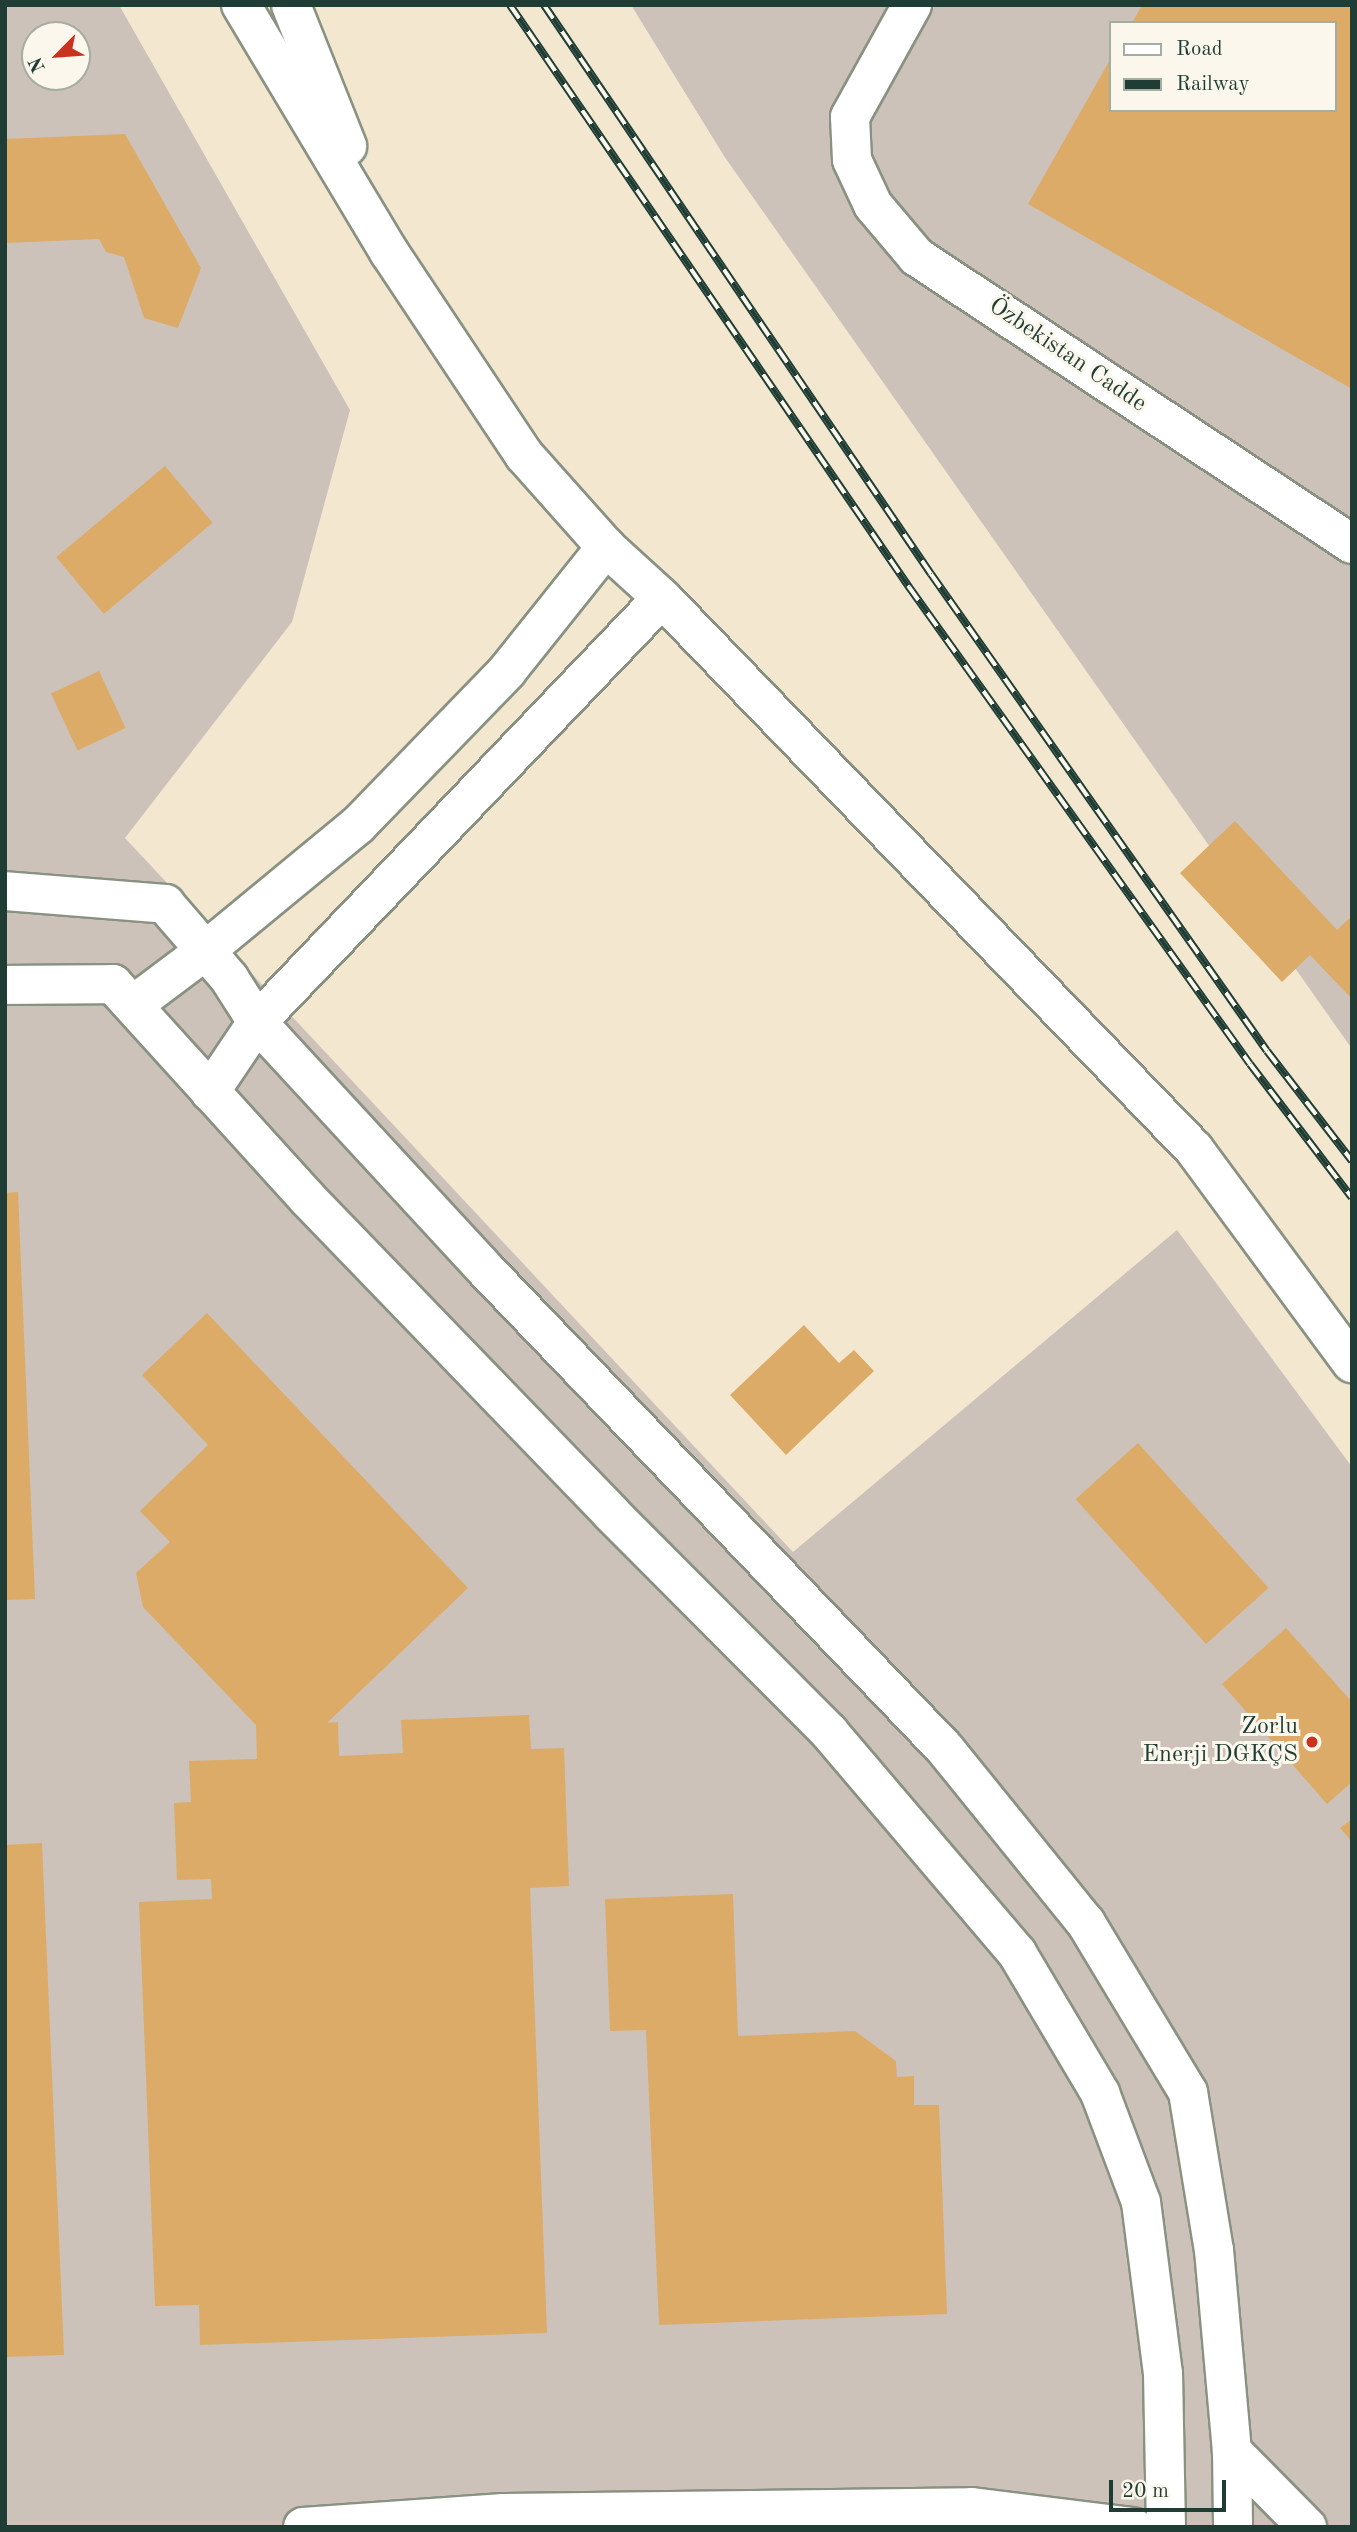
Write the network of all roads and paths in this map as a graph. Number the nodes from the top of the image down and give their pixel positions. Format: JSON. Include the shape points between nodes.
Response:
{"nodes":[{"id":1,"x":241,"y":5,"type":"edge"},
{"id":2,"x":291,"y":5,"type":"edge"},
{"id":3,"x":912,"y":5,"type":"edge"},
{"id":4,"x":389,"y":252,"type":"junction"},
{"id":5,"x":1352,"y":544,"type":"edge"},
{"id":6,"x":606,"y":547,"type":"junction"},
{"id":7,"x":662,"y":598,"type":"junction"},
{"id":8,"x":5,"y":891,"type":"edge"},
{"id":9,"x":205,"y":951,"type":"junction"},
{"id":10,"x":5,"y":985,"type":"edge"},
{"id":11,"x":133,"y":1005,"type":"junction"},
{"id":12,"x":257,"y":1022,"type":"junction"},
{"id":13,"x":210,"y":1092,"type":"junction"},
{"id":14,"x":1352,"y":1363,"type":"edge"},
{"id":15,"x":1232,"y":2451,"type":"junction"},
{"id":16,"x":303,"y":2527,"type":"edge"},
{"id":17,"x":1133,"y":2527,"type":"edge"},
{"id":18,"x":1166,"y":2527,"type":"edge"},
{"id":19,"x":1233,"y":2527,"type":"edge"},
{"id":20,"x":1307,"y":2527,"type":"edge"}],
"edges":[{"from":1,"to":4,"type":"street"},
{"from":2,"to":4,"type":"street"},
{"from":3,"to":5,"type":"street","name":"Özbekistan Cadde","via":[[850,117],[852,160],[873,205],[917,257]]},
{"from":4,"to":6,"type":"street","via":[[524,455]]},
{"from":6,"to":7,"type":"street"},
{"from":6,"to":9,"type":"street","via":[[507,671],[358,825]]},
{"from":7,"to":12,"type":"street"},
{"from":7,"to":14,"type":"street","via":[[1194,1149]]},
{"from":8,"to":9,"type":"street","via":[[165,904]]},
{"from":9,"to":11,"type":"street"},
{"from":9,"to":12,"type":"street"},
{"from":10,"to":11,"type":"street","via":[[113,984]]},
{"from":11,"to":13,"type":"street"},
{"from":12,"to":13,"type":"street"},
{"from":12,"to":15,"type":"street","via":[[483,1267],[945,1749],[1086,1923],[1188,2092],[1214,2250]]},
{"from":13,"to":18,"type":"street","via":[[611,1513],[829,1732],[1017,1953],[1100,2093],[1141,2202],[1163,2373]]},
{"from":15,"to":19,"type":"street"},
{"from":15,"to":20,"type":"street"},
{"from":16,"to":17,"type":"street","via":[[504,2513],[972,2507]]}]}
